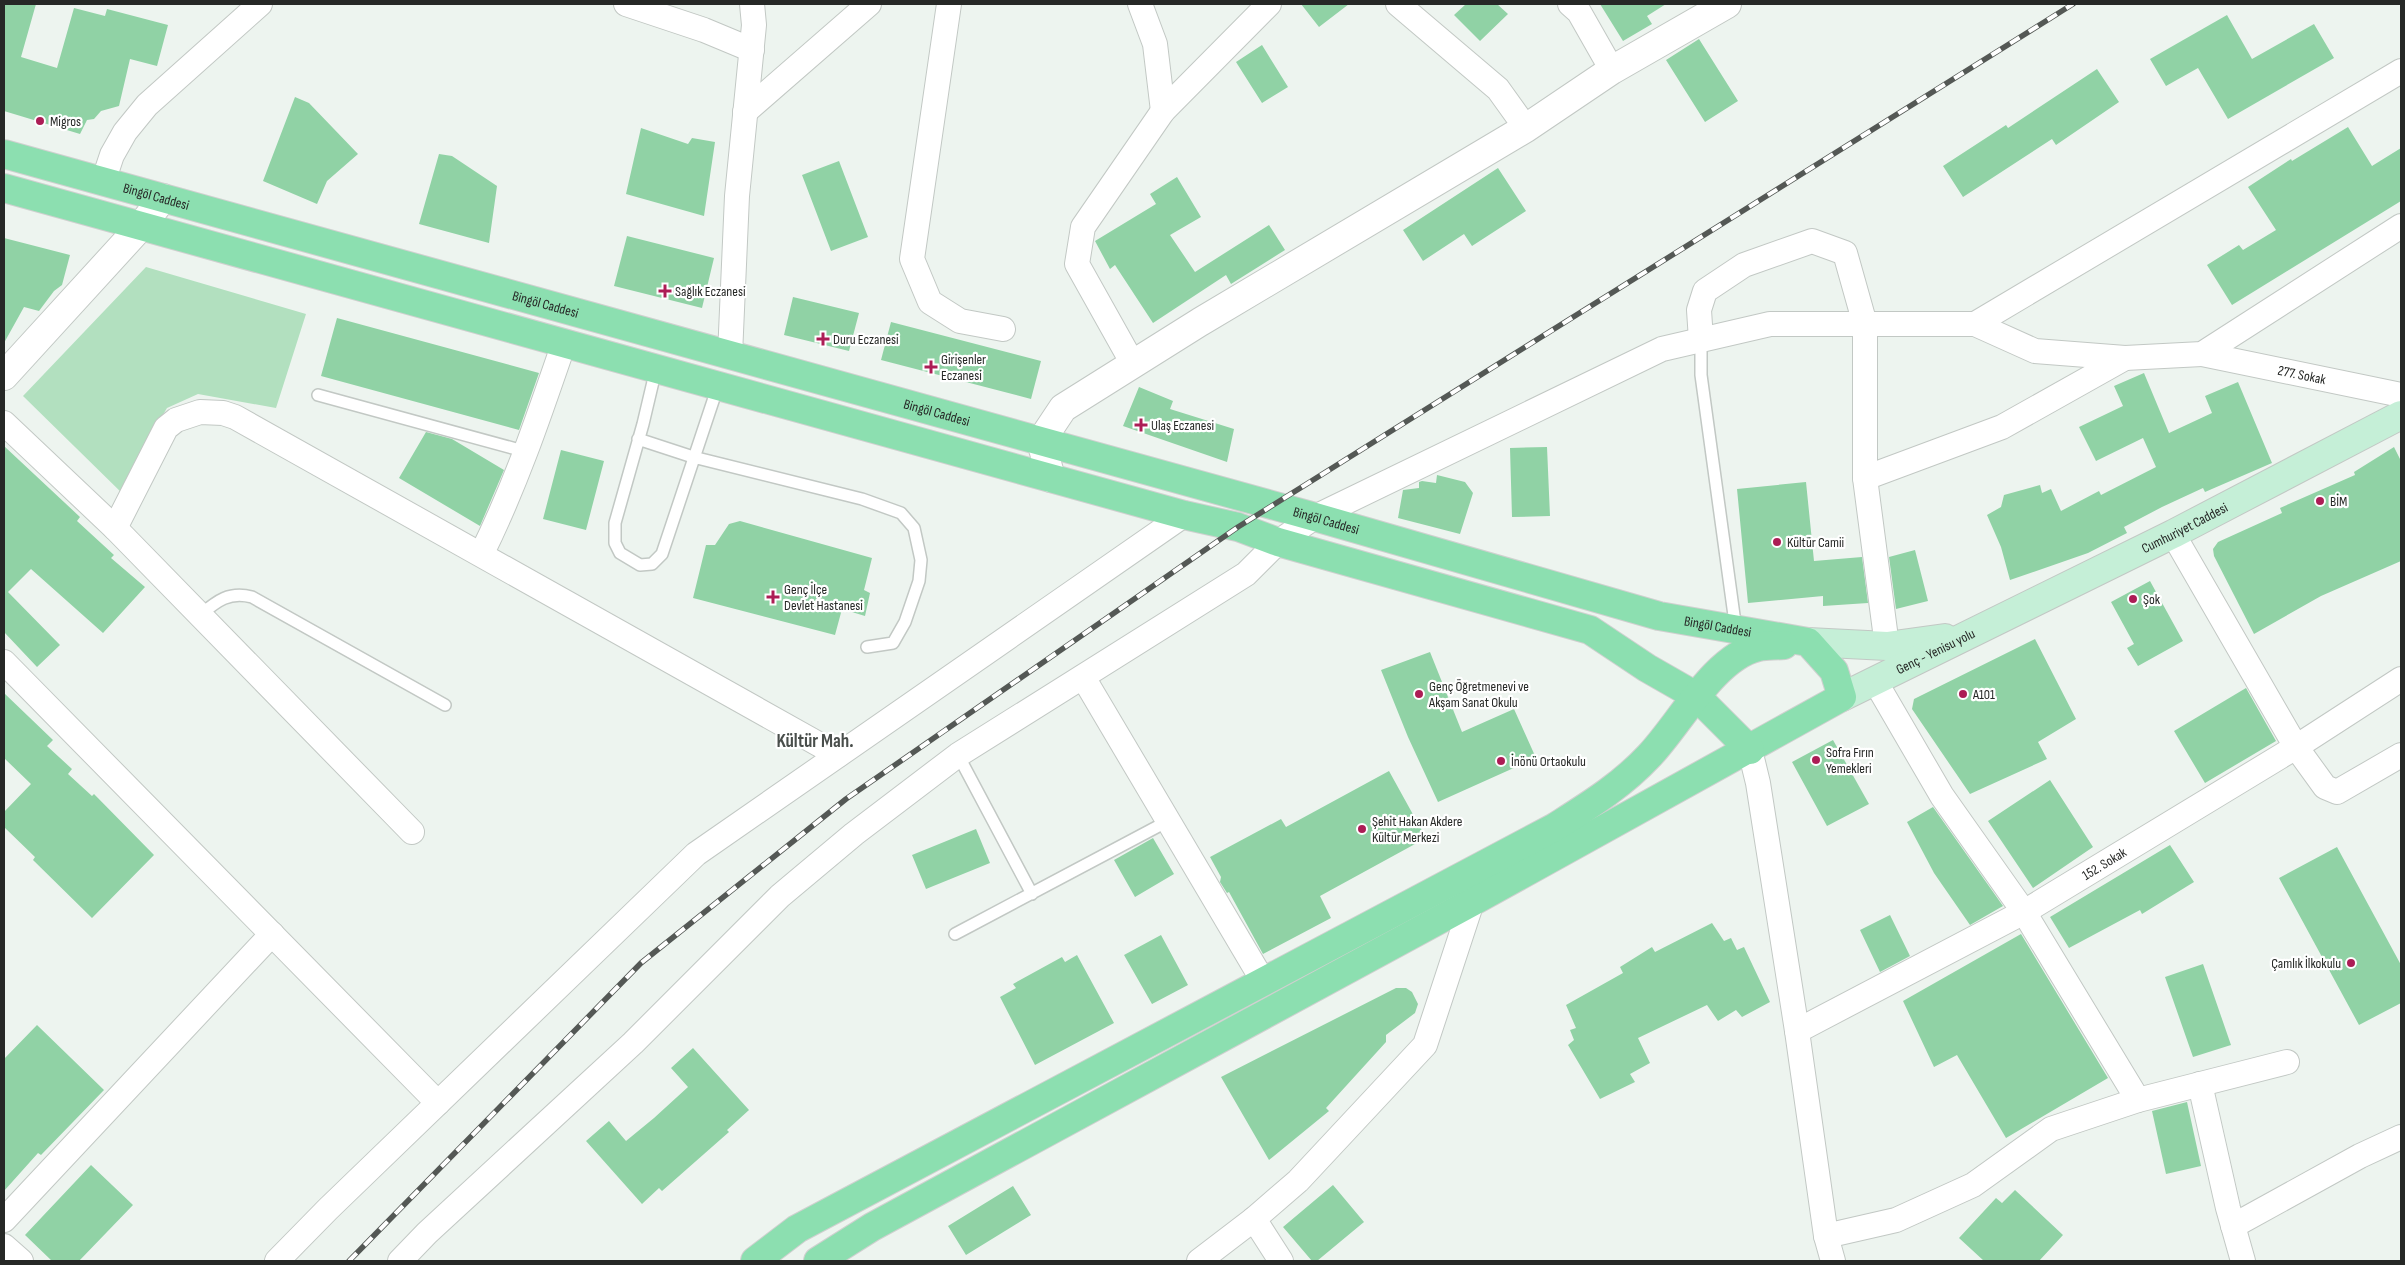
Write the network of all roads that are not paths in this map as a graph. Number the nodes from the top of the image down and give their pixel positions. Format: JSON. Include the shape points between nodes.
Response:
{"nodes":[{"id":1,"x":260,"y":4,"type":"edge"},
{"id":2,"x":626,"y":4,"type":"edge"},
{"id":3,"x":752,"y":4,"type":"edge"},
{"id":4,"x":869,"y":4,"type":"edge"},
{"id":5,"x":950,"y":4,"type":"edge"},
{"id":6,"x":1140,"y":4,"type":"edge"},
{"id":7,"x":1269,"y":4,"type":"edge"},
{"id":8,"x":1398,"y":4,"type":"edge"},
{"id":9,"x":1570,"y":4,"type":"edge"},
{"id":10,"x":1727,"y":4,"type":"edge"},
{"id":11,"x":752,"y":50,"type":"junction"},
{"id":12,"x":1612,"y":70,"type":"junction"},
{"id":13,"x":2401,"y":71,"type":"edge"},
{"id":14,"x":1163,"y":111,"type":"junction"},
{"id":15,"x":745,"y":112,"type":"junction"},
{"id":16,"x":1526,"y":128,"type":"junction"},
{"id":17,"x":4,"y":154,"type":"edge"},
{"id":18,"x":103,"y":182,"type":"junction"},
{"id":19,"x":4,"y":188,"type":"edge"},
{"id":20,"x":163,"y":198,"type":"junction"},
{"id":21,"x":141,"y":226,"type":"junction"},
{"id":22,"x":2401,"y":226,"type":"edge"},
{"id":23,"x":1865,"y":324,"type":"junction"},
{"id":24,"x":1975,"y":324,"type":"junction"},
{"id":25,"x":1003,"y":329,"type":"dead end"},
{"id":26,"x":1701,"y":340,"type":"junction"},
{"id":27,"x":564,"y":343,"type":"junction"},
{"id":28,"x":2202,"y":354,"type":"junction"},
{"id":29,"x":730,"y":355,"type":"junction"},
{"id":30,"x":2125,"y":358,"type":"junction"},
{"id":31,"x":1134,"y":364,"type":"junction"},
{"id":32,"x":656,"y":369,"type":"junction"},
{"id":33,"x":4,"y":376,"type":"edge"},
{"id":34,"x":718,"y":386,"type":"junction"},
{"id":35,"x":318,"y":395,"type":"dead end"},
{"id":36,"x":2401,"y":395,"type":"edge"},
{"id":37,"x":2401,"y":415,"type":"edge"},
{"id":38,"x":4,"y":423,"type":"edge"},
{"id":39,"x":638,"y":439,"type":"junction"},
{"id":40,"x":1040,"y":441,"type":"junction"},
{"id":41,"x":527,"y":452,"type":"junction"},
{"id":42,"x":693,"y":457,"type":"junction"},
{"id":43,"x":1051,"y":478,"type":"junction"},
{"id":44,"x":1865,"y":478,"type":"junction"},
{"id":45,"x":1184,"y":515,"type":"junction"},
{"id":46,"x":1315,"y":518,"type":"junction"},
{"id":47,"x":115,"y":528,"type":"junction"},
{"id":48,"x":2173,"y":534,"type":"junction"},
{"id":49,"x":1278,"y":542,"type":"junction"},
{"id":50,"x":482,"y":554,"type":"junction"},
{"id":51,"x":200,"y":615,"type":"junction"},
{"id":52,"x":1736,"y":630,"type":"junction"},
{"id":53,"x":1967,"y":635,"type":"junction"},
{"id":54,"x":1808,"y":642,"type":"junction"},
{"id":55,"x":1887,"y":646,"type":"junction"},
{"id":56,"x":867,"y":647,"type":"dead end"},
{"id":57,"x":4,"y":662,"type":"edge"},
{"id":58,"x":1083,"y":677,"type":"junction"},
{"id":59,"x":2401,"y":679,"type":"edge"},
{"id":60,"x":1875,"y":681,"type":"junction"},
{"id":61,"x":1696,"y":696,"type":"junction"},
{"id":62,"x":1842,"y":697,"type":"junction"},
{"id":63,"x":445,"y":705,"type":"dead end"},
{"id":64,"x":2296,"y":747,"type":"junction"},
{"id":65,"x":1750,"y":750,"type":"junction"},
{"id":66,"x":838,"y":755,"type":"junction"},
{"id":67,"x":958,"y":755,"type":"junction"},
{"id":68,"x":2401,"y":755,"type":"edge"},
{"id":69,"x":1168,"y":821,"type":"junction"},
{"id":70,"x":412,"y":832,"type":"dead end"},
{"id":71,"x":1032,"y":894,"type":"junction"},
{"id":72,"x":1472,"y":902,"type":"junction"},
{"id":73,"x":2024,"y":912,"type":"junction"},
{"id":74,"x":272,"y":934,"type":"junction"},
{"id":75,"x":956,"y":934,"type":"dead end"},
{"id":76,"x":1263,"y":981,"type":"junction"},
{"id":77,"x":1798,"y":1031,"type":"junction"},
{"id":78,"x":2287,"y":1062,"type":"dead end"},
{"id":79,"x":2200,"y":1084,"type":"junction"},
{"id":80,"x":2138,"y":1100,"type":"junction"},
{"id":81,"x":438,"y":1103,"type":"junction"},
{"id":82,"x":2401,"y":1136,"type":"edge"},
{"id":83,"x":1254,"y":1219,"type":"junction"},
{"id":84,"x":4,"y":1220,"type":"edge"},
{"id":85,"x":2233,"y":1226,"type":"junction"},
{"id":86,"x":1826,"y":1236,"type":"junction"},
{"id":87,"x":4,"y":1246,"type":"edge"},
{"id":88,"x":21,"y":1261,"type":"edge"},
{"id":89,"x":277,"y":1261,"type":"edge"},
{"id":90,"x":400,"y":1261,"type":"edge"},
{"id":91,"x":755,"y":1261,"type":"edge"},
{"id":92,"x":818,"y":1261,"type":"edge"},
{"id":93,"x":1198,"y":1261,"type":"edge"},
{"id":94,"x":1281,"y":1261,"type":"edge"},
{"id":95,"x":1833,"y":1261,"type":"edge"},
{"id":96,"x":2243,"y":1261,"type":"edge"}],
"edges":[{"from":1,"to":18,"type":"street","via":[[147,104],[112,155]]},
{"from":2,"to":11,"type":"street"},
{"from":3,"to":11,"type":"street"},
{"from":4,"to":15,"type":"street"},
{"from":5,"to":25,"type":"street","via":[[912,259],[930,302],[960,321]]},
{"from":6,"to":14,"type":"street","via":[[1154,44]]},
{"from":7,"to":14,"type":"street"},
{"from":8,"to":16,"type":"street","via":[[1498,90]]},
{"from":9,"to":12,"type":"street","via":[[1579,12]]},
{"from":10,"to":12,"type":"street"},
{"from":11,"to":15,"type":"street"},
{"from":12,"to":16,"type":"street"},
{"from":13,"to":24,"type":"street"},
{"from":14,"to":31,"type":"street","via":[[1083,227],[1077,264]]},
{"from":15,"to":29,"type":"street","via":[[736,196]]},
{"from":16,"to":31,"type":"street"},
{"from":17,"to":18,"type":"main road","name":"Bingöl Caddesi"},
{"from":18,"to":20,"type":"main road","name":"Bingöl Caddesi"},
{"from":19,"to":21,"type":"main road"},
{"from":20,"to":21,"type":"street"},
{"from":20,"to":29,"type":"main road","name":"Bingöl Caddesi"},
{"from":21,"to":27,"type":"main road"},
{"from":21,"to":33,"type":"street"},
{"from":22,"to":28,"type":"street"},
{"from":23,"to":24,"type":"street"},
{"from":23,"to":26,"type":"street","via":[[1770,324]]},
{"from":23,"to":26,"type":"street","via":[[1845,253],[1812,241],[1744,266],[1705,291],[1699,310]]},
{"from":23,"to":44,"type":"street"},
{"from":24,"to":30,"type":"street","name":"277. Sokak","via":[[2035,351]]},
{"from":26,"to":46,"type":"street","via":[[1662,349]]},
{"from":26,"to":52,"type":"lane","via":[[1701,375]]},
{"from":27,"to":32,"type":"main road"},
{"from":27,"to":41,"type":"street"},
{"from":28,"to":30,"type":"street","name":"277. Sokak"},
{"from":28,"to":36,"type":"street","name":"277. Sokak"},
{"from":29,"to":40,"type":"main road","name":"Bingöl Caddesi"},
{"from":30,"to":44,"type":"street","via":[[2002,427]]},
{"from":31,"to":40,"type":"street","via":[[1063,408]]},
{"from":32,"to":34,"type":"main road"},
{"from":32,"to":39,"type":"lane"},
{"from":34,"to":42,"type":"lane"},
{"from":34,"to":43,"type":"main road"},
{"from":35,"to":41,"type":"lane"},
{"from":37,"to":48,"type":"main road","name":"Cumhuriyet Caddesi"},
{"from":38,"to":47,"type":"street"},
{"from":39,"to":42,"type":"lane"},
{"from":39,"to":42,"type":"lane","via":[[615,523],[615,543],[620,554],[640,565],[652,564],[662,554]]},
{"from":40,"to":43,"type":"street"},
{"from":40,"to":46,"type":"main road","name":"Bingöl Caddesi"},
{"from":41,"to":50,"type":"street"},
{"from":42,"to":56,"type":"lane","via":[[862,499],[901,513],[914,528],[921,560],[919,581],[905,622],[893,643]]},
{"from":43,"to":45,"type":"main road"},
{"from":44,"to":55,"type":"street"},
{"from":45,"to":49,"type":"main road","via":[[1238,527]]},
{"from":45,"to":66,"type":"street"},
{"from":46,"to":49,"type":"street"},
{"from":46,"to":52,"type":"main road","name":"Bingöl Caddesi","via":[[1660,616]]},
{"from":47,"to":50,"type":"street","via":[[166,428],[187,415],[211,411],[235,417]]},
{"from":47,"to":51,"type":"street"},
{"from":48,"to":53,"type":"main road","name":"Cumhuriyet Caddesi"},
{"from":48,"to":64,"type":"street"},
{"from":49,"to":58,"type":"street","via":[[1246,574]]},
{"from":49,"to":61,"type":"main road","via":[[1590,630]]},
{"from":50,"to":66,"type":"street"},
{"from":51,"to":63,"type":"lane","via":[[228,596],[252,597]]},
{"from":51,"to":70,"type":"street"},
{"from":52,"to":54,"type":"main road","name":"Bingöl Caddesi"},
{"from":53,"to":55,"type":"main road","name":"Genç - Yenisu yolu"},
{"from":53,"to":60,"type":"main road","name":"Genç - Yenisu yolu"},
{"from":54,"to":55,"type":"main road","name":"Genç - Yenisu yolu"},
{"from":54,"to":61,"type":"main road","via":[[1756,647],[1725,664]]},
{"from":54,"to":62,"type":"main road","via":[[1834,672]]},
{"from":57,"to":74,"type":"street"},
{"from":58,"to":67,"type":"street"},
{"from":58,"to":69,"type":"street"},
{"from":59,"to":64,"type":"street","name":"152. Sokak"},
{"from":60,"to":62,"type":"main road","name":"Genç - Yenisu yolu"},
{"from":60,"to":73,"type":"street","via":[[1942,796]]},
{"from":61,"to":65,"type":"main road"},
{"from":61,"to":76,"type":"main road","via":[[1650,755],[1619,785],[1555,828]]},
{"from":62,"to":65,"type":"main road"},
{"from":64,"to":68,"type":"street","via":[[2325,787],[2337,792]]},
{"from":64,"to":73,"type":"street","name":"152. Sokak"},
{"from":65,"to":72,"type":"main road"},
{"from":65,"to":77,"type":"street"},
{"from":66,"to":81,"type":"street","via":[[696,854]]},
{"from":67,"to":71,"type":"lane"},
{"from":67,"to":90,"type":"street","via":[[854,834],[780,896],[633,1043]]},
{"from":69,"to":71,"type":"lane"},
{"from":69,"to":76,"type":"street"},
{"from":71,"to":75,"type":"lane"},
{"from":72,"to":83,"type":"street","via":[[1425,1045],[1298,1182]]},
{"from":72,"to":92,"type":"main road","via":[[872,1227]]},
{"from":73,"to":77,"type":"street","name":"152. Sokak"},
{"from":73,"to":80,"type":"street"},
{"from":74,"to":81,"type":"street"},
{"from":74,"to":84,"type":"street"},
{"from":76,"to":91,"type":"main road","via":[[797,1229]]},
{"from":77,"to":86,"type":"street"},
{"from":78,"to":79,"type":"street"},
{"from":79,"to":80,"type":"street"},
{"from":79,"to":85,"type":"street"},
{"from":80,"to":86,"type":"street","via":[[2051,1130],[1973,1185],[1896,1220]]},
{"from":81,"to":89,"type":"street"},
{"from":82,"to":85,"type":"street"},
{"from":83,"to":93,"type":"street"},
{"from":83,"to":94,"type":"street"},
{"from":85,"to":96,"type":"street"},
{"from":86,"to":95,"type":"street"},
{"from":87,"to":88,"type":"street"}]}
